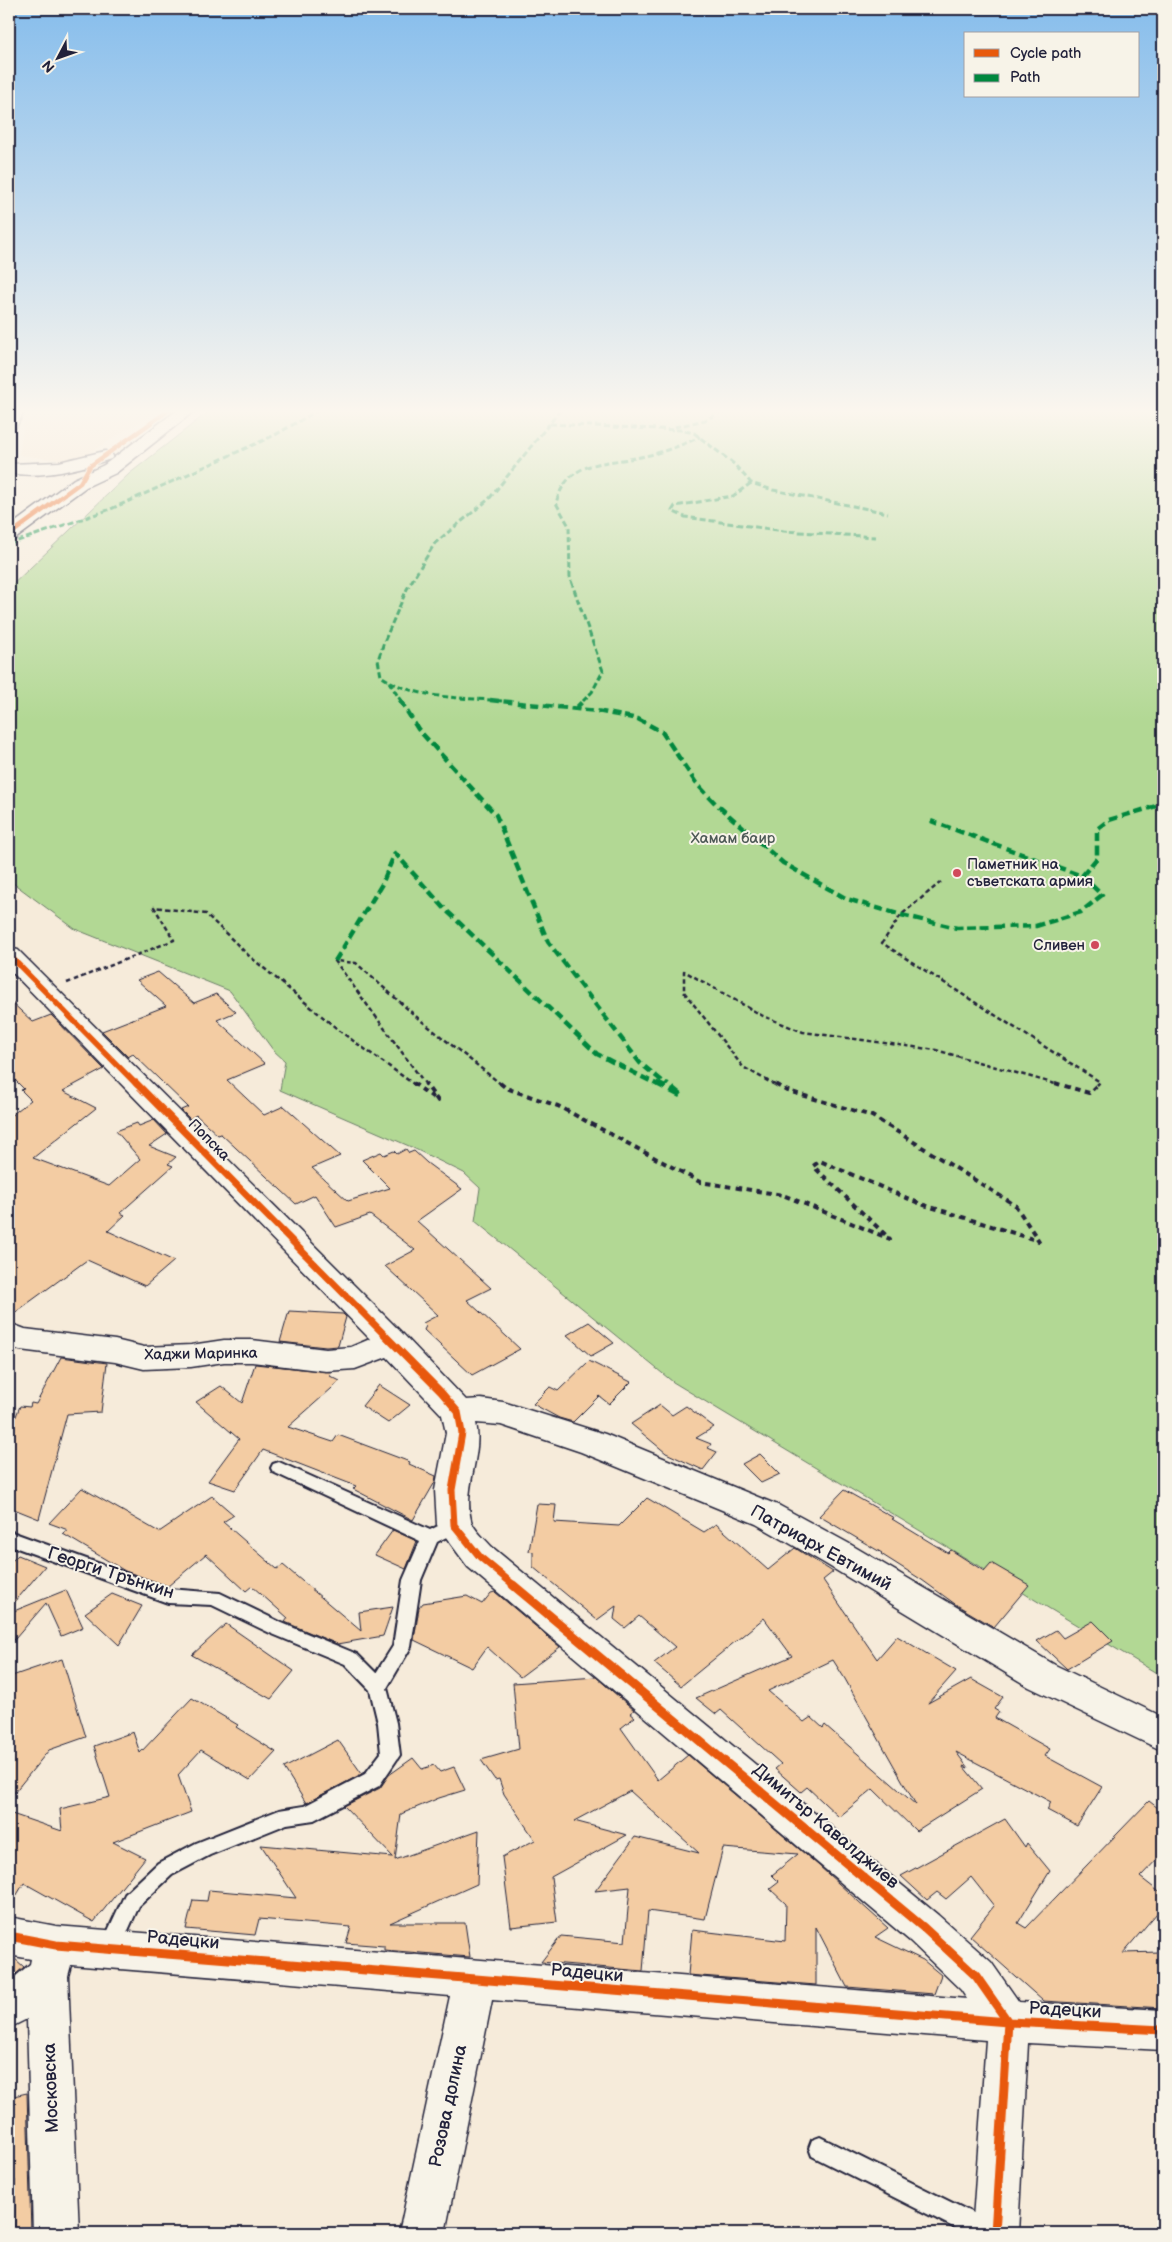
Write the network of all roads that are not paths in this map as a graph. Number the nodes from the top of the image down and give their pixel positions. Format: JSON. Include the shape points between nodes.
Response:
{"nodes":[{"id":1,"x":40,"y":513,"type":"edge"},
{"id":2,"x":9,"y":535,"type":"edge"},
{"id":3,"x":9,"y":955,"type":"edge"},
{"id":4,"x":9,"y":1334,"type":"edge"},
{"id":5,"x":392,"y":1342,"type":"junction"},
{"id":6,"x":458,"y":1412,"type":"junction"},
{"id":7,"x":279,"y":1468,"type":"dead end"},
{"id":8,"x":442,"y":1532,"type":"junction"},
{"id":9,"x":9,"y":1538,"type":"edge"},
{"id":10,"x":378,"y":1688,"type":"junction"},
{"id":11,"x":1163,"y":1735,"type":"edge"},
{"id":12,"x":9,"y":1936,"type":"edge"},
{"id":13,"x":109,"y":1949,"type":"junction"},
{"id":14,"x":52,"y":1960,"type":"junction"},
{"id":15,"x":475,"y":1979,"type":"junction"},
{"id":16,"x":9,"y":2008,"type":"edge"},
{"id":17,"x":1008,"y":2022,"type":"junction"},
{"id":18,"x":1163,"y":2030,"type":"edge"},
{"id":19,"x":820,"y":2148,"type":"dead end"},
{"id":20,"x":56,"y":2233,"type":"edge"},
{"id":21,"x":422,"y":2233,"type":"edge"},
{"id":22,"x":989,"y":2233,"type":"edge"},
{"id":23,"x":995,"y":2233,"type":"edge"}],
"edges":[{"from":1,"to":2,"type":"street"},
{"from":3,"to":5,"type":"street","name":"Попска"},
{"from":4,"to":5,"type":"street","name":"Хаджи Маринка","via":[[20,1339],[115,1351],[144,1358],[252,1351],[326,1360],[355,1358]]},
{"from":5,"to":6,"type":"street","name":"Попска"},
{"from":6,"to":8,"type":"street","via":[[462,1433]]},
{"from":6,"to":11,"type":"street","name":"Патриарх Евтимий","via":[[502,1414],[593,1443],[768,1515],[1042,1676]]},
{"from":7,"to":8,"type":"lane"},
{"from":8,"to":10,"type":"lane","via":[[412,1580],[402,1647]]},
{"from":8,"to":17,"type":"street","name":"Димитър Кавалджиев","via":[[480,1557],[924,1928],[976,1976]]},
{"from":9,"to":10,"type":"lane","name":"Георги Трънкин","via":[[168,1596],[214,1598],[351,1660]]},
{"from":10,"to":13,"type":"lane","via":[[391,1755],[372,1780],[307,1814],[286,1816],[203,1849],[165,1869],[132,1900]]},
{"from":12,"to":14,"type":"street","name":"Радецки"},
{"from":13,"to":14,"type":"street","name":"Радецки"},
{"from":13,"to":15,"type":"street","name":"Радецки"},
{"from":14,"to":16,"type":"street"},
{"from":14,"to":20,"type":"street","name":"Московска"},
{"from":15,"to":17,"type":"street","name":"Радецки"},
{"from":15,"to":21,"type":"street","name":"Розова долина"},
{"from":17,"to":18,"type":"street","name":"Радецки"},
{"from":17,"to":23,"type":"street"},
{"from":19,"to":22,"type":"lane"}]}
